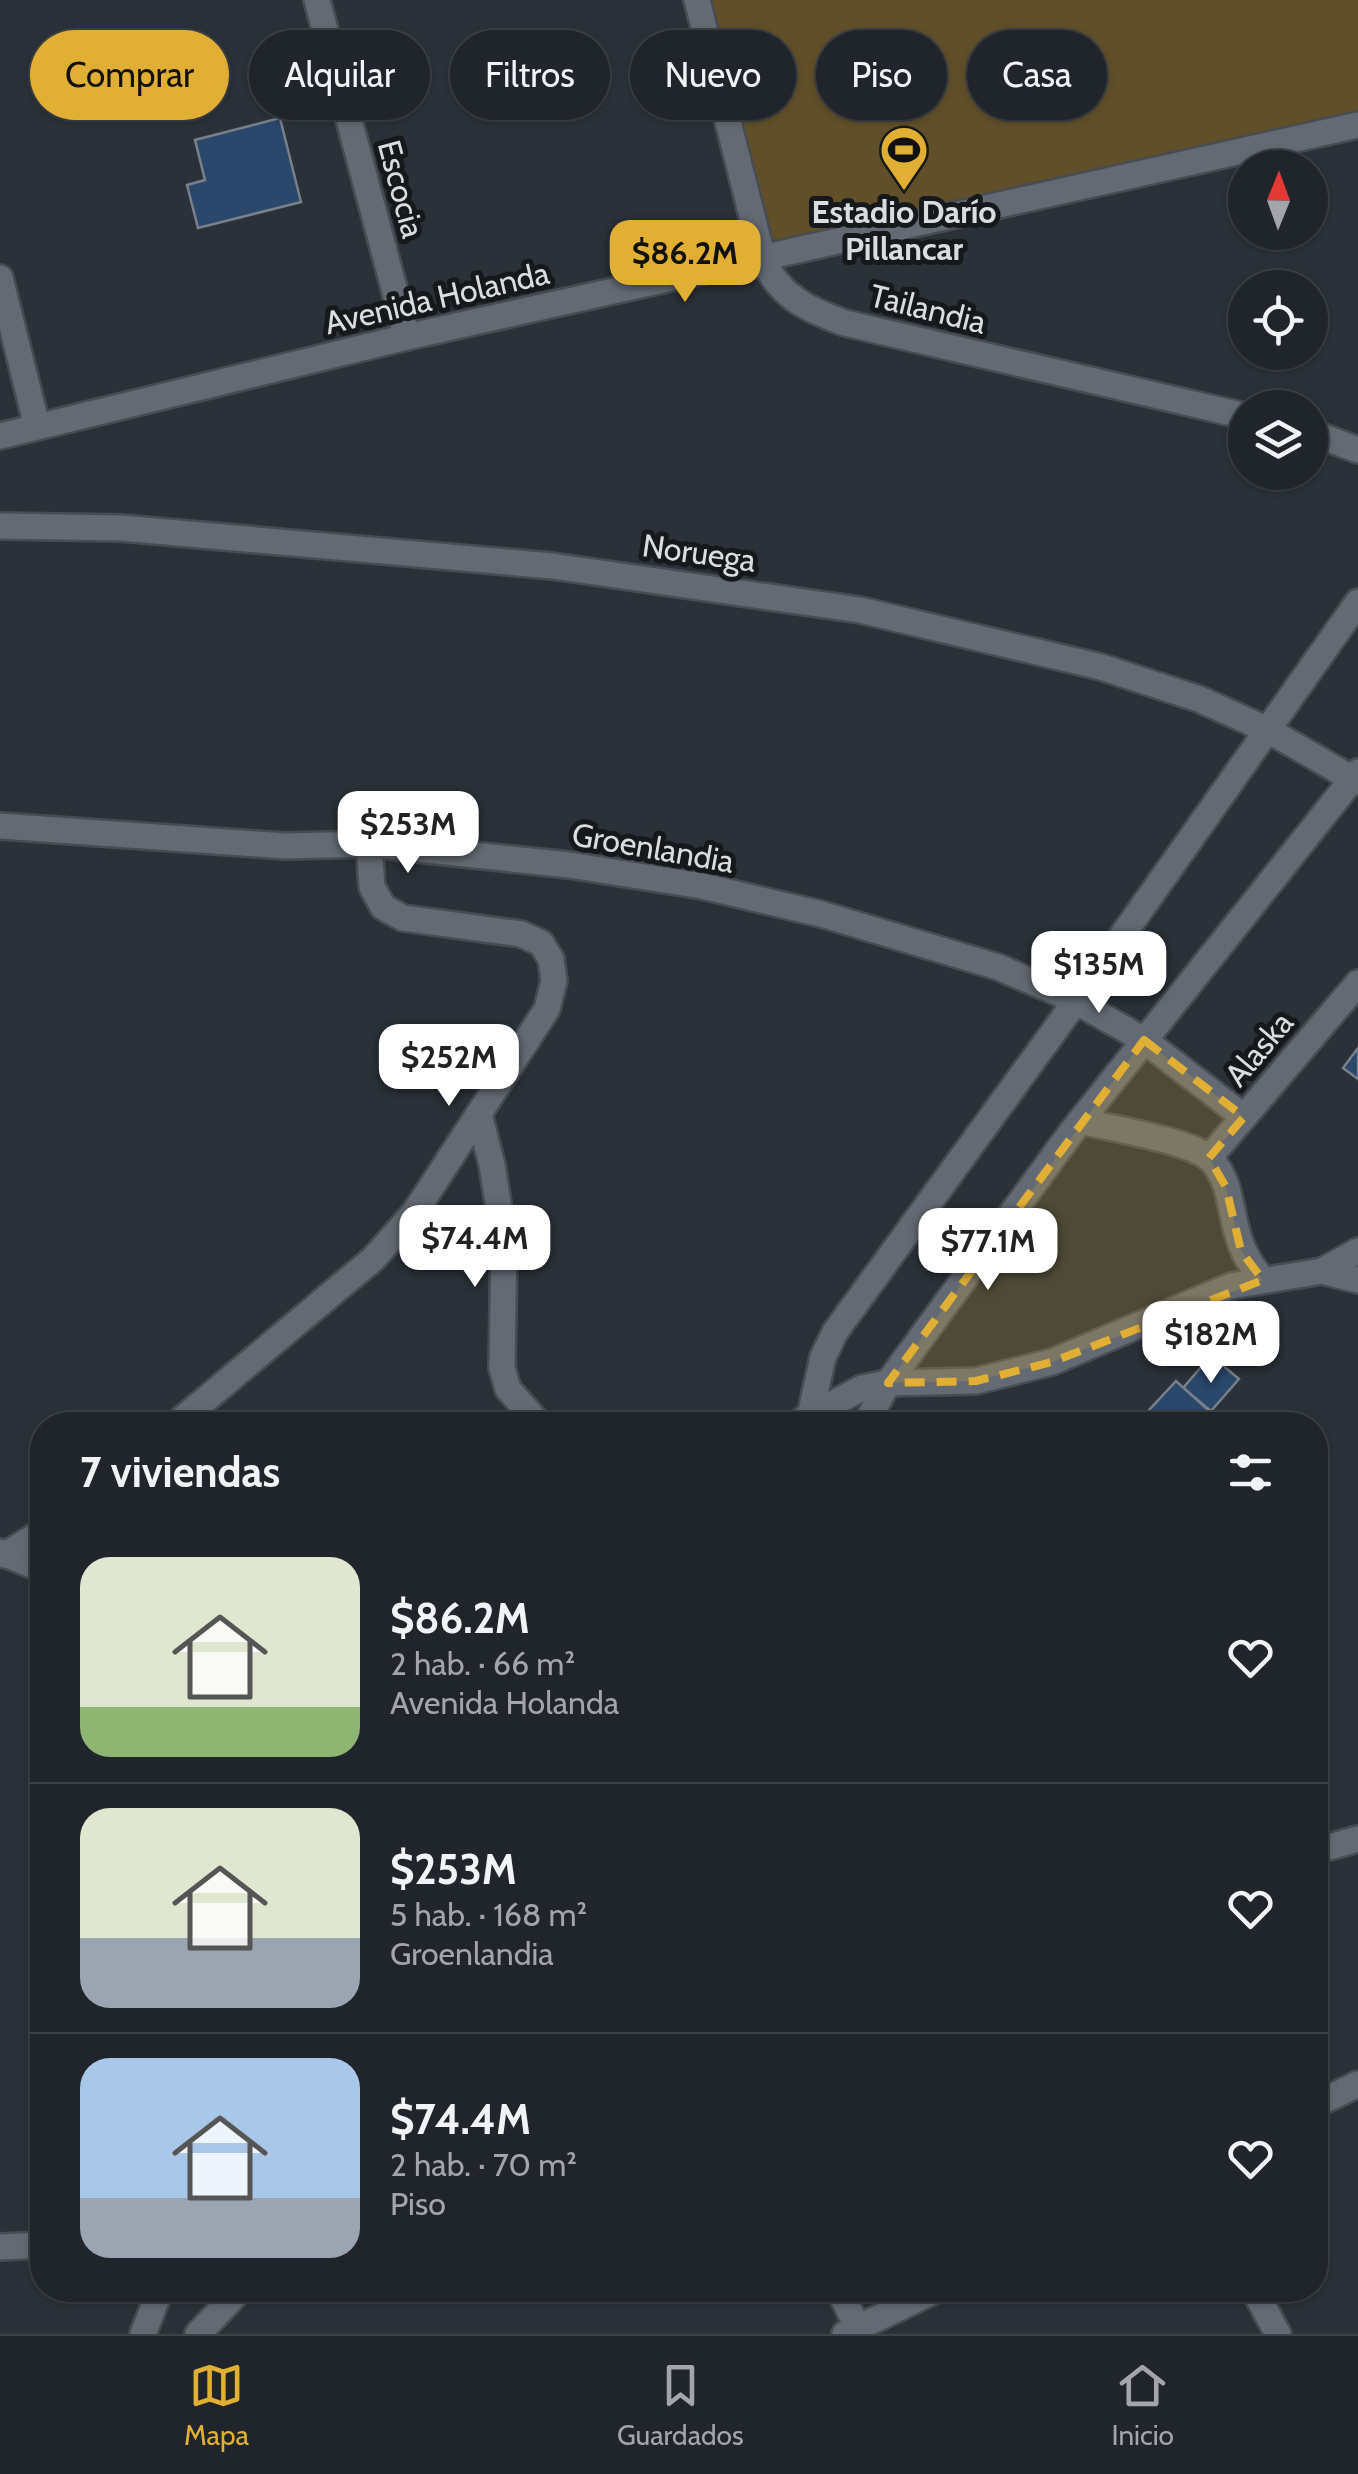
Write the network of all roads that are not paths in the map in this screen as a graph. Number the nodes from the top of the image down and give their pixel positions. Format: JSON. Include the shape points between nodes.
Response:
{"nodes":[{"id":1,"x":317,"y":0,"type":"edge"},
{"id":2,"x":698,"y":0,"type":"edge"},
{"id":3,"x":1358,"y":125,"type":"edge"},
{"id":4,"x":764,"y":259,"type":"junction"},
{"id":5,"x":0,"y":278,"type":"edge"},
{"id":6,"x":407,"y":337,"type":"junction"},
{"id":7,"x":1228,"y":412,"type":"edge"},
{"id":8,"x":38,"y":426,"type":"junction"},
{"id":9,"x":0,"y":436,"type":"edge"},
{"id":10,"x":1328,"y":439,"type":"edge"},
{"id":11,"x":1358,"y":450,"type":"edge"},
{"id":12,"x":0,"y":526,"type":"edge"},
{"id":13,"x":1358,"y":602,"type":"edge"},
{"id":14,"x":1268,"y":730,"type":"junction"},
{"id":15,"x":1356,"y":778,"type":"edge"},
{"id":16,"x":0,"y":826,"type":"edge"},
{"id":17,"x":369,"y":844,"type":"junction"},
{"id":18,"x":1358,"y":982,"type":"edge"},
{"id":19,"x":1076,"y":1001,"type":"junction"},
{"id":20,"x":1144,"y":1040,"type":"junction"},
{"id":21,"x":479,"y":1114,"type":"junction"},
{"id":22,"x":1244,"y":1116,"type":"junction"},
{"id":23,"x":1081,"y":1121,"type":"junction"},
{"id":24,"x":1209,"y":1158,"type":"junction"},
{"id":25,"x":1358,"y":1251,"type":"edge"},
{"id":26,"x":1322,"y":1270,"type":"junction"},
{"id":27,"x":1263,"y":1280,"type":"junction"},
{"id":28,"x":1358,"y":1280,"type":"edge"},
{"id":29,"x":888,"y":1383,"type":"junction"},
{"id":30,"x":190,"y":1412,"type":"edge"},
{"id":31,"x":528,"y":1412,"type":"edge"},
{"id":32,"x":805,"y":1412,"type":"edge"},
{"id":33,"x":817,"y":1412,"type":"edge"},
{"id":34,"x":872,"y":1412,"type":"edge"},
{"id":35,"x":30,"y":1539,"type":"edge"},
{"id":36,"x":2,"y":1554,"type":"edge"},
{"id":37,"x":30,"y":1564,"type":"edge"},
{"id":38,"x":1358,"y":1840,"type":"edge"},
{"id":39,"x":1328,"y":1848,"type":"edge"},
{"id":40,"x":1358,"y":2084,"type":"edge"},
{"id":41,"x":1328,"y":2099,"type":"edge"},
{"id":42,"x":30,"y":2246,"type":"edge"},
{"id":43,"x":0,"y":2247,"type":"edge"},
{"id":44,"x":155,"y":2302,"type":"edge"},
{"id":45,"x":229,"y":2302,"type":"edge"},
{"id":46,"x":843,"y":2302,"type":"edge"},
{"id":47,"x":913,"y":2302,"type":"edge"},
{"id":48,"x":1261,"y":2302,"type":"edge"},
{"id":49,"x":854,"y":2332,"type":"edge"},
{"id":50,"x":142,"y":2334,"type":"edge"},
{"id":51,"x":198,"y":2334,"type":"edge"},
{"id":52,"x":1278,"y":2334,"type":"edge"}],
"edges":[{"from":1,"to":6,"type":"street","name":"Escocia"},
{"from":2,"to":4,"type":"street","name":"Tailandia"},
{"from":3,"to":4,"type":"street","name":"Avenida Holanda"},
{"from":4,"to":6,"type":"street","name":"Avenida Holanda"},
{"from":4,"to":7,"type":"street","name":"Tailandia","via":[[789,296],[845,323]]},
{"from":5,"to":8,"type":"street"},
{"from":6,"to":8,"type":"street","name":"Avenida Holanda"},
{"from":8,"to":9,"type":"street","name":"Avenida Holanda"},
{"from":10,"to":11,"type":"street"},
{"from":12,"to":14,"type":"street","name":"Noruega","via":[[122,528],[552,566],[860,610],[1101,667],[1199,698]]},
{"from":13,"to":14,"type":"street"},
{"from":14,"to":15,"type":"street","name":"Noruega"},
{"from":14,"to":19,"type":"street"},
{"from":15,"to":20,"type":"street"},
{"from":16,"to":17,"type":"street","name":"Groenlandia","via":[[285,846]]},
{"from":17,"to":19,"type":"street","name":"Groenlandia","via":[[702,886],[998,967]]},
{"from":17,"to":21,"type":"street","via":[[372,887],[383,907],[403,918],[520,934],[551,959],[547,1010]]},
{"from":18,"to":22,"type":"street","name":"Alaska"},
{"from":19,"to":20,"type":"street","name":"Groenlandia"},
{"from":19,"to":32,"type":"street","via":[[835,1332]]},
{"from":20,"to":22,"type":"street","name":"Groenlandia"},
{"from":20,"to":23,"type":"street"},
{"from":21,"to":30,"type":"street","via":[[414,1212],[372,1259]]},
{"from":21,"to":31,"type":"street","via":[[504,1240],[502,1368],[508,1389]]},
{"from":22,"to":24,"type":"street","name":"Alaska"},
{"from":23,"to":24,"type":"street"},
{"from":23,"to":29,"type":"street"},
{"from":24,"to":27,"type":"street","via":[[1226,1186],[1241,1251]]},
{"from":25,"to":26,"type":"street"},
{"from":26,"to":27,"type":"street"},
{"from":26,"to":28,"type":"street"},
{"from":27,"to":29,"type":"street","via":[[1232,1286],[1052,1362],[976,1381]]},
{"from":29,"to":33,"type":"street","via":[[862,1388]]},
{"from":29,"to":34,"type":"street"},
{"from":35,"to":36,"type":"street"},
{"from":36,"to":37,"type":"street"},
{"from":38,"to":39,"type":"street"},
{"from":40,"to":41,"type":"street"},
{"from":42,"to":43,"type":"street"},
{"from":44,"to":50,"type":"street"},
{"from":45,"to":51,"type":"street"},
{"from":46,"to":49,"type":"street"},
{"from":47,"to":49,"type":"street"},
{"from":48,"to":52,"type":"street"}]}
